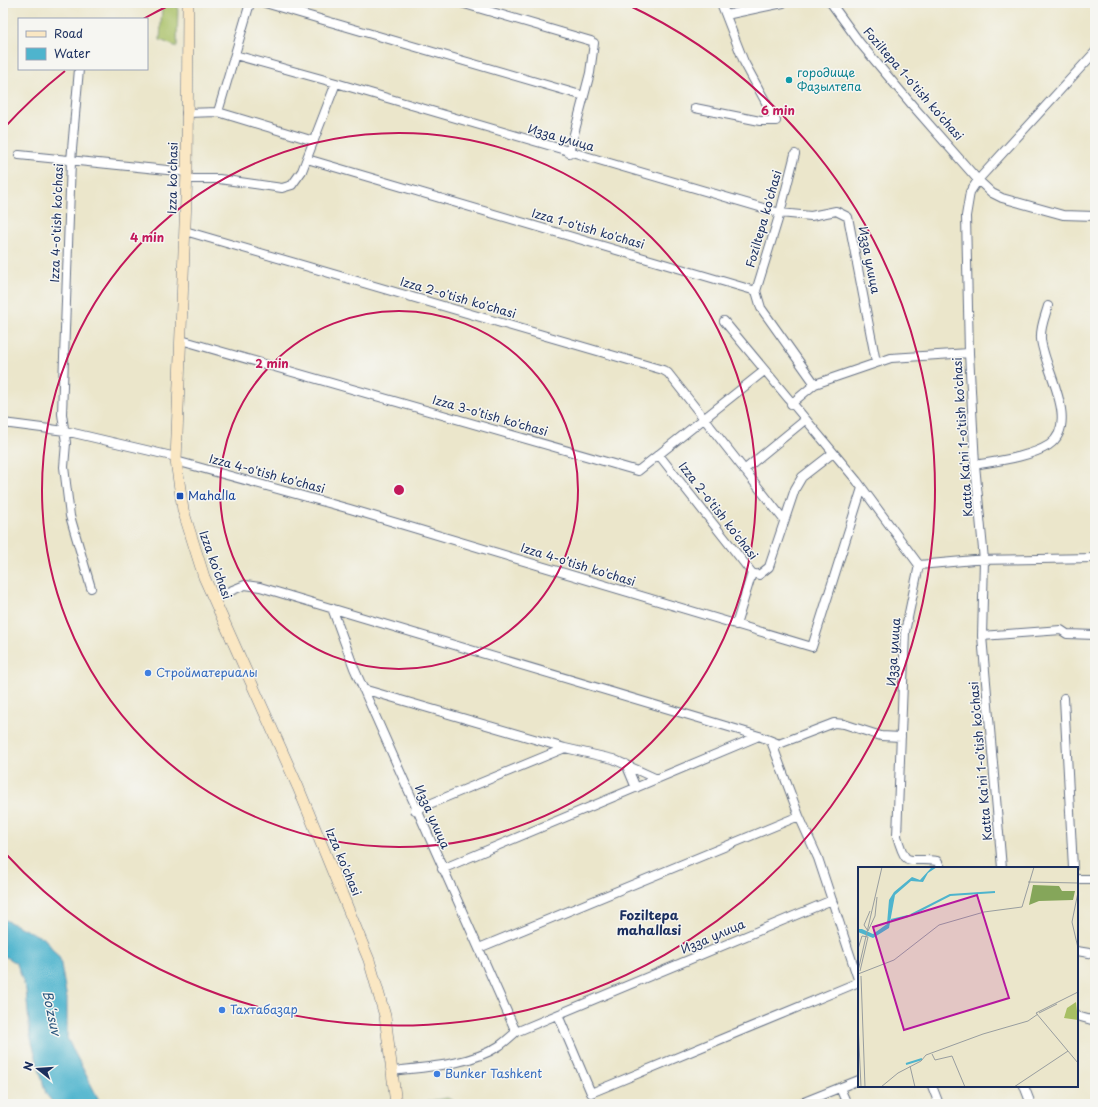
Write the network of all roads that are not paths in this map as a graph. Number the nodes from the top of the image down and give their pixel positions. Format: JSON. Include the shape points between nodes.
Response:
{"nodes":[{"id":1,"x":188,"y":3,"type":"edge"},
{"id":2,"x":250,"y":3,"type":"edge"},
{"id":3,"x":265,"y":3,"type":"edge"},
{"id":4,"x":461,"y":3,"type":"edge"},
{"id":5,"x":722,"y":3,"type":"edge"},
{"id":6,"x":783,"y":3,"type":"edge"},
{"id":7,"x":833,"y":4,"type":"edge"},
{"id":8,"x":726,"y":15,"type":"junction"},
{"id":9,"x":1095,"y":52,"type":"edge"},
{"id":10,"x":235,"y":55,"type":"junction"},
{"id":11,"x":79,"y":70,"type":"edge"},
{"id":12,"x":336,"y":83,"type":"junction"},
{"id":13,"x":584,"y":96,"type":"junction"},
{"id":14,"x":695,"y":108,"type":"dead end"},
{"id":15,"x":218,"y":112,"type":"junction"},
{"id":16,"x":186,"y":113,"type":"junction"},
{"id":17,"x":314,"y":141,"type":"junction"},
{"id":18,"x":570,"y":153,"type":"junction"},
{"id":19,"x":795,"y":154,"type":"dead end"},
{"id":20,"x":20,"y":155,"type":"dead end"},
{"id":21,"x":307,"y":159,"type":"junction"},
{"id":22,"x":71,"y":161,"type":"junction"},
{"id":23,"x":187,"y":176,"type":"junction"},
{"id":24,"x":978,"y":180,"type":"junction"},
{"id":25,"x":780,"y":213,"type":"junction"},
{"id":26,"x":1095,"y":216,"type":"edge"},
{"id":27,"x":185,"y":231,"type":"junction"},
{"id":28,"x":756,"y":291,"type":"junction"},
{"id":29,"x":1048,"y":306,"type":"dead end"},
{"id":30,"x":724,"y":322,"type":"dead end"},
{"id":31,"x":181,"y":340,"type":"junction"},
{"id":32,"x":969,"y":353,"type":"junction"},
{"id":33,"x":876,"y":362,"type":"junction"},
{"id":34,"x":764,"y":370,"type":"junction"},
{"id":35,"x":815,"y":384,"type":"junction"},
{"id":36,"x":791,"y":404,"type":"junction"},
{"id":37,"x":705,"y":418,"type":"junction"},
{"id":38,"x":805,"y":420,"type":"junction"},
{"id":39,"x":5,"y":423,"type":"edge"},
{"id":40,"x":65,"y":431,"type":"junction"},
{"id":41,"x":832,"y":453,"type":"junction"},
{"id":42,"x":659,"y":455,"type":"junction"},
{"id":43,"x":176,"y":459,"type":"junction"},
{"id":44,"x":975,"y":465,"type":"junction"},
{"id":45,"x":744,"y":470,"type":"junction"},
{"id":46,"x":862,"y":488,"type":"junction"},
{"id":47,"x":784,"y":520,"type":"junction"},
{"id":48,"x":1095,"y":558,"type":"edge"},
{"id":49,"x":984,"y":560,"type":"junction"},
{"id":50,"x":919,"y":565,"type":"junction"},
{"id":51,"x":752,"y":574,"type":"junction"},
{"id":52,"x":91,"y":588,"type":"dead end"},
{"id":53,"x":212,"y":598,"type":"junction"},
{"id":54,"x":332,"y":608,"type":"junction"},
{"id":55,"x":736,"y":624,"type":"junction"},
{"id":56,"x":1095,"y":635,"type":"edge"},
{"id":57,"x":982,"y":636,"type":"junction"},
{"id":58,"x":363,"y":689,"type":"junction"},
{"id":59,"x":1064,"y":698,"type":"dead end"},
{"id":60,"x":758,"y":736,"type":"junction"},
{"id":61,"x":901,"y":737,"type":"junction"},
{"id":62,"x":771,"y":741,"type":"junction"},
{"id":63,"x":565,"y":748,"type":"junction"},
{"id":64,"x":626,"y":764,"type":"junction"},
{"id":65,"x":657,"y":779,"type":"junction"},
{"id":66,"x":636,"y":788,"type":"junction"},
{"id":67,"x":415,"y":810,"type":"junction"},
{"id":68,"x":799,"y":816,"type":"junction"},
{"id":69,"x":940,"y":867,"type":"edge"},
{"id":70,"x":1002,"y":867,"type":"edge"},
{"id":71,"x":1073,"y":867,"type":"edge"},
{"id":72,"x":442,"y":869,"type":"junction"},
{"id":73,"x":1078,"y":879,"type":"edge"},
{"id":74,"x":1095,"y":879,"type":"edge"},
{"id":75,"x":832,"y":900,"type":"junction"},
{"id":76,"x":479,"y":948,"type":"junction"},
{"id":77,"x":1078,"y":951,"type":"edge"},
{"id":78,"x":1095,"y":954,"type":"edge"},
{"id":79,"x":858,"y":979,"type":"edge"},
{"id":80,"x":858,"y":982,"type":"edge"},
{"id":81,"x":558,"y":1015,"type":"junction"},
{"id":82,"x":1078,"y":1016,"type":"edge"},
{"id":83,"x":1095,"y":1021,"type":"edge"},
{"id":84,"x":516,"y":1032,"type":"junction"},
{"id":85,"x":392,"y":1071,"type":"junction"},
{"id":86,"x":858,"y":1080,"type":"edge"},
{"id":87,"x":932,"y":1087,"type":"edge"},
{"id":88,"x":1024,"y":1087,"type":"edge"},
{"id":89,"x":840,"y":1088,"type":"junction"},
{"id":90,"x":396,"y":1104,"type":"edge"},
{"id":91,"x":799,"y":1104,"type":"edge"},
{"id":92,"x":847,"y":1104,"type":"edge"},
{"id":93,"x":939,"y":1104,"type":"edge"},
{"id":94,"x":1030,"y":1104,"type":"edge"}],
"edges":[{"from":1,"to":16,"type":"main road","name":"Izza ko'chasi"},
{"from":2,"to":10,"type":"street"},
{"from":3,"to":13,"type":"street"},
{"from":4,"to":13,"type":"street","via":[[593,42]]},
{"from":5,"to":8,"type":"street"},
{"from":6,"to":8,"type":"street"},
{"from":7,"to":24,"type":"street","name":"Foziltepa 1-o'tish ko'chasi","via":[[889,77]]},
{"from":8,"to":14,"type":"street","via":[[744,62],[776,121],[760,121]]},
{"from":9,"to":24,"type":"street","name":"Katta Ka'ni 1-o'tish ko'chasi"},
{"from":10,"to":12,"type":"street","name":"Изза улица"},
{"from":10,"to":15,"type":"street"},
{"from":11,"to":22,"type":"street","name":"Izza 4-o'tish ko'chasi"},
{"from":12,"to":17,"type":"street"},
{"from":12,"to":18,"type":"street","name":"Изза улица"},
{"from":13,"to":18,"type":"street"},
{"from":15,"to":16,"type":"street"},
{"from":15,"to":17,"type":"street"},
{"from":16,"to":23,"type":"main road","name":"Izza ko'chasi"},
{"from":17,"to":21,"type":"street"},
{"from":18,"to":25,"type":"street","name":"Изза улица"},
{"from":19,"to":25,"type":"street","name":"Foziltepa ko'chasi"},
{"from":20,"to":22,"type":"street"},
{"from":21,"to":23,"type":"street","via":[[295,182],[287,188]]},
{"from":21,"to":28,"type":"street","name":"Izza 1-o'tish ko'chasi"},
{"from":22,"to":23,"type":"street"},
{"from":22,"to":40,"type":"street","name":"Izza 4-o'tish ko'chasi","via":[[62,414]]},
{"from":23,"to":27,"type":"main road","name":"Izza ko'chasi"},
{"from":24,"to":26,"type":"street","name":"Foziltepa 1-o'tish ko'chasi","via":[[1002,198],[1064,215]]},
{"from":24,"to":32,"type":"street","name":"Katta Ka'ni 1-o'tish ko'chasi","via":[[970,192],[966,216]]},
{"from":25,"to":28,"type":"street","name":"Foziltepa ko'chasi"},
{"from":25,"to":33,"type":"street","name":"Изза улица","via":[[811,216],[836,211],[848,217]]},
{"from":27,"to":31,"type":"main road","name":"Izza ko'chasi"},
{"from":27,"to":37,"type":"street","name":"Izza 2-o'tish ko'chasi","via":[[663,370]]},
{"from":28,"to":35,"type":"street","via":[[761,308]]},
{"from":29,"to":44,"type":"street","via":[[1041,339],[1061,404],[1061,421],[1057,435],[1042,448]]},
{"from":30,"to":34,"type":"street"},
{"from":31,"to":42,"type":"street","name":"Izza 3-o'tish ko'chasi","via":[[638,471]]},
{"from":31,"to":43,"type":"main road","name":"Izza ko'chasi"},
{"from":32,"to":33,"type":"street","via":[[891,358]]},
{"from":32,"to":44,"type":"street","name":"Katta Ka'ni 1-o'tish ko'chasi"},
{"from":33,"to":35,"type":"street"},
{"from":34,"to":36,"type":"street"},
{"from":34,"to":37,"type":"street","name":"Izza 3-o'tish ko'chasi"},
{"from":35,"to":36,"type":"street"},
{"from":36,"to":38,"type":"street"},
{"from":37,"to":42,"type":"street","name":"Izza 3-o'tish ko'chasi"},
{"from":37,"to":45,"type":"street","name":"Izza 2-o'tish ko'chasi"},
{"from":38,"to":41,"type":"street"},
{"from":38,"to":45,"type":"street"},
{"from":39,"to":40,"type":"street"},
{"from":40,"to":43,"type":"street","name":"Izza 4-o'tish ko'chasi"},
{"from":40,"to":52,"type":"street","via":[[64,467],[70,516]]},
{"from":41,"to":46,"type":"street"},
{"from":41,"to":47,"type":"street","name":"Izza 2-o'tish ko'chasi","via":[[802,477]]},
{"from":42,"to":51,"type":"street","name":"Izza 2-o'tish ko'chasi"},
{"from":43,"to":53,"type":"main road","name":"Izza ko'chasi","via":[[185,520]]},
{"from":43,"to":55,"type":"street","name":"Izza 4-o'tish ko'chasi"},
{"from":44,"to":49,"type":"street","name":"Katta Ka'ni 1-o'tish ko'chasi"},
{"from":45,"to":47,"type":"street","name":"Izza 2-o'tish ko'chasi"},
{"from":46,"to":50,"type":"street"},
{"from":46,"to":55,"type":"street","name":"Izza 4-o'tish ko'chasi","via":[[812,648]]},
{"from":47,"to":51,"type":"street","name":"Izza 2-o'tish ko'chasi","via":[[769,567],[759,575]]},
{"from":48,"to":49,"type":"street"},
{"from":49,"to":50,"type":"street"},
{"from":49,"to":57,"type":"street","name":"Katta Ka'ni 1-o'tish ko'chasi"},
{"from":50,"to":61,"type":"street","name":"Изза улица","via":[[905,632]]},
{"from":51,"to":55,"type":"street"},
{"from":53,"to":54,"type":"street","via":[[246,585],[260,586]]},
{"from":53,"to":85,"type":"main road","name":"Izza ko'chasi","via":[[286,761],[369,960],[385,1016]]},
{"from":54,"to":58,"type":"street","name":"Изза улица"},
{"from":54,"to":60,"type":"street"},
{"from":56,"to":57,"type":"street","via":[[1067,634],[1061,630]]},
{"from":57,"to":70,"type":"street","name":"Katta Ka'ni 1-o'tish ko'chasi"},
{"from":58,"to":63,"type":"street"},
{"from":58,"to":67,"type":"street","name":"Изза улица"},
{"from":59,"to":71,"type":"street"},
{"from":60,"to":62,"type":"street"},
{"from":60,"to":65,"type":"street"},
{"from":61,"to":62,"type":"street","via":[[881,736],[834,723],[779,744]]},
{"from":61,"to":69,"type":"street","name":"Изза улица","via":[[897,831],[899,844],[904,857],[908,860],[937,862]]},
{"from":62,"to":68,"type":"street"},
{"from":63,"to":64,"type":"street"},
{"from":63,"to":67,"type":"street"},
{"from":64,"to":65,"type":"street"},
{"from":64,"to":66,"type":"street"},
{"from":65,"to":66,"type":"street"},
{"from":66,"to":72,"type":"street"},
{"from":67,"to":72,"type":"street","name":"Изза улица"},
{"from":68,"to":75,"type":"street","via":[[818,858]]},
{"from":68,"to":76,"type":"street"},
{"from":72,"to":76,"type":"street","name":"Изза улица"},
{"from":73,"to":74,"type":"street"},
{"from":75,"to":79,"type":"street"},
{"from":75,"to":81,"type":"street","name":"Изза улица"},
{"from":76,"to":84,"type":"street","name":"Изза улица"},
{"from":77,"to":78,"type":"street"},
{"from":80,"to":81,"type":"street","via":[[591,1093]]},
{"from":81,"to":84,"type":"street","name":"Изза улица"},
{"from":82,"to":83,"type":"street"},
{"from":84,"to":85,"type":"street","name":"Изза улица","via":[[498,1047],[475,1056],[446,1065]]},
{"from":85,"to":90,"type":"main road","name":"Izza ko'chasi"},
{"from":86,"to":89,"type":"street"},
{"from":87,"to":93,"type":"street"},
{"from":88,"to":94,"type":"street"},
{"from":89,"to":91,"type":"street"},
{"from":89,"to":92,"type":"street"}]}
